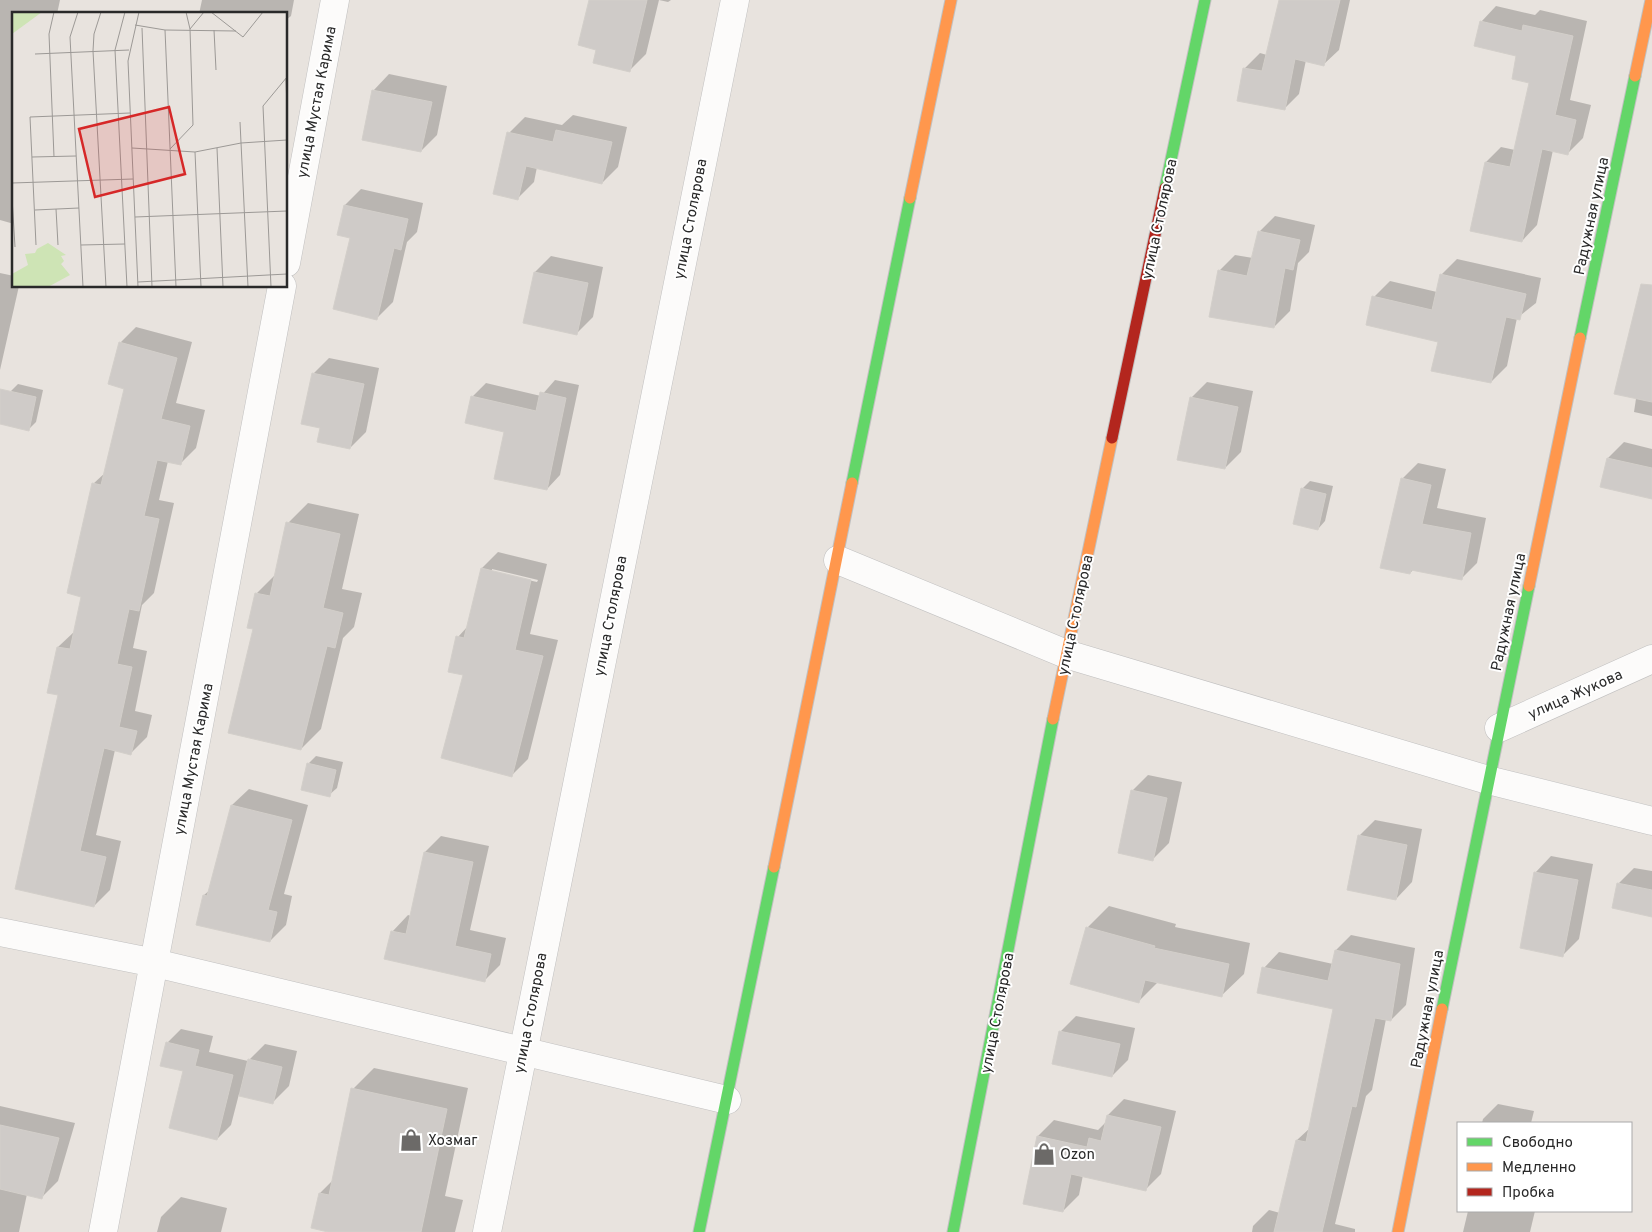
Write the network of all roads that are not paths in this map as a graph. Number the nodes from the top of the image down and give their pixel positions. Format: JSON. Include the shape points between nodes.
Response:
{"nodes":[{"id":1,"x":336,"y":0,"type":"edge"},
{"id":2,"x":734,"y":0,"type":"edge"},
{"id":3,"x":951,"y":0,"type":"edge"},
{"id":4,"x":1205,"y":0,"type":"edge"},
{"id":5,"x":1651,"y":0,"type":"edge"},
{"id":6,"x":288,"y":252,"type":"edge"},
{"id":7,"x":282,"y":288,"type":"edge"},
{"id":8,"x":838,"y":560,"type":"junction"},
{"id":9,"x":1066,"y":654,"type":"junction"},
{"id":10,"x":1652,"y":659,"type":"edge"},
{"id":11,"x":1499,"y":728,"type":"junction"},
{"id":12,"x":1488,"y":780,"type":"junction"},
{"id":13,"x":1652,"y":821,"type":"edge"},
{"id":14,"x":0,"y":932,"type":"edge"},
{"id":15,"x":155,"y":963,"type":"junction"},
{"id":16,"x":522,"y":1052,"type":"junction"},
{"id":17,"x":726,"y":1100,"type":"junction"},
{"id":18,"x":103,"y":1232,"type":"edge"},
{"id":19,"x":487,"y":1232,"type":"edge"},
{"id":20,"x":699,"y":1232,"type":"edge"},
{"id":21,"x":953,"y":1232,"type":"edge"},
{"id":22,"x":1398,"y":1232,"type":"edge"}],
"edges":[{"from":1,"to":6,"type":"street","name":"улица Мустая Карима"},
{"from":2,"to":16,"type":"street","name":"улица Столярова"},
{"from":3,"to":8,"type":"street"},
{"from":4,"to":9,"type":"street","name":"улица Столярова"},
{"from":5,"to":11,"type":"street","name":"Радужная улица"},
{"from":7,"to":15,"type":"street","name":"улица Мустая Карима"},
{"from":8,"to":9,"type":"street"},
{"from":8,"to":17,"type":"street"},
{"from":9,"to":12,"type":"street"},
{"from":9,"to":21,"type":"street","name":"улица Столярова"},
{"from":10,"to":11,"type":"street","name":"улица Жукова"},
{"from":11,"to":12,"type":"street","name":"Радужная улица"},
{"from":12,"to":13,"type":"street"},
{"from":12,"to":22,"type":"street","name":"Радужная улица"},
{"from":14,"to":15,"type":"street"},
{"from":15,"to":16,"type":"street"},
{"from":15,"to":18,"type":"street","name":"улица Мустая Карима"},
{"from":16,"to":17,"type":"street"},
{"from":16,"to":19,"type":"street","name":"улица Столярова"},
{"from":17,"to":20,"type":"street"}]}
